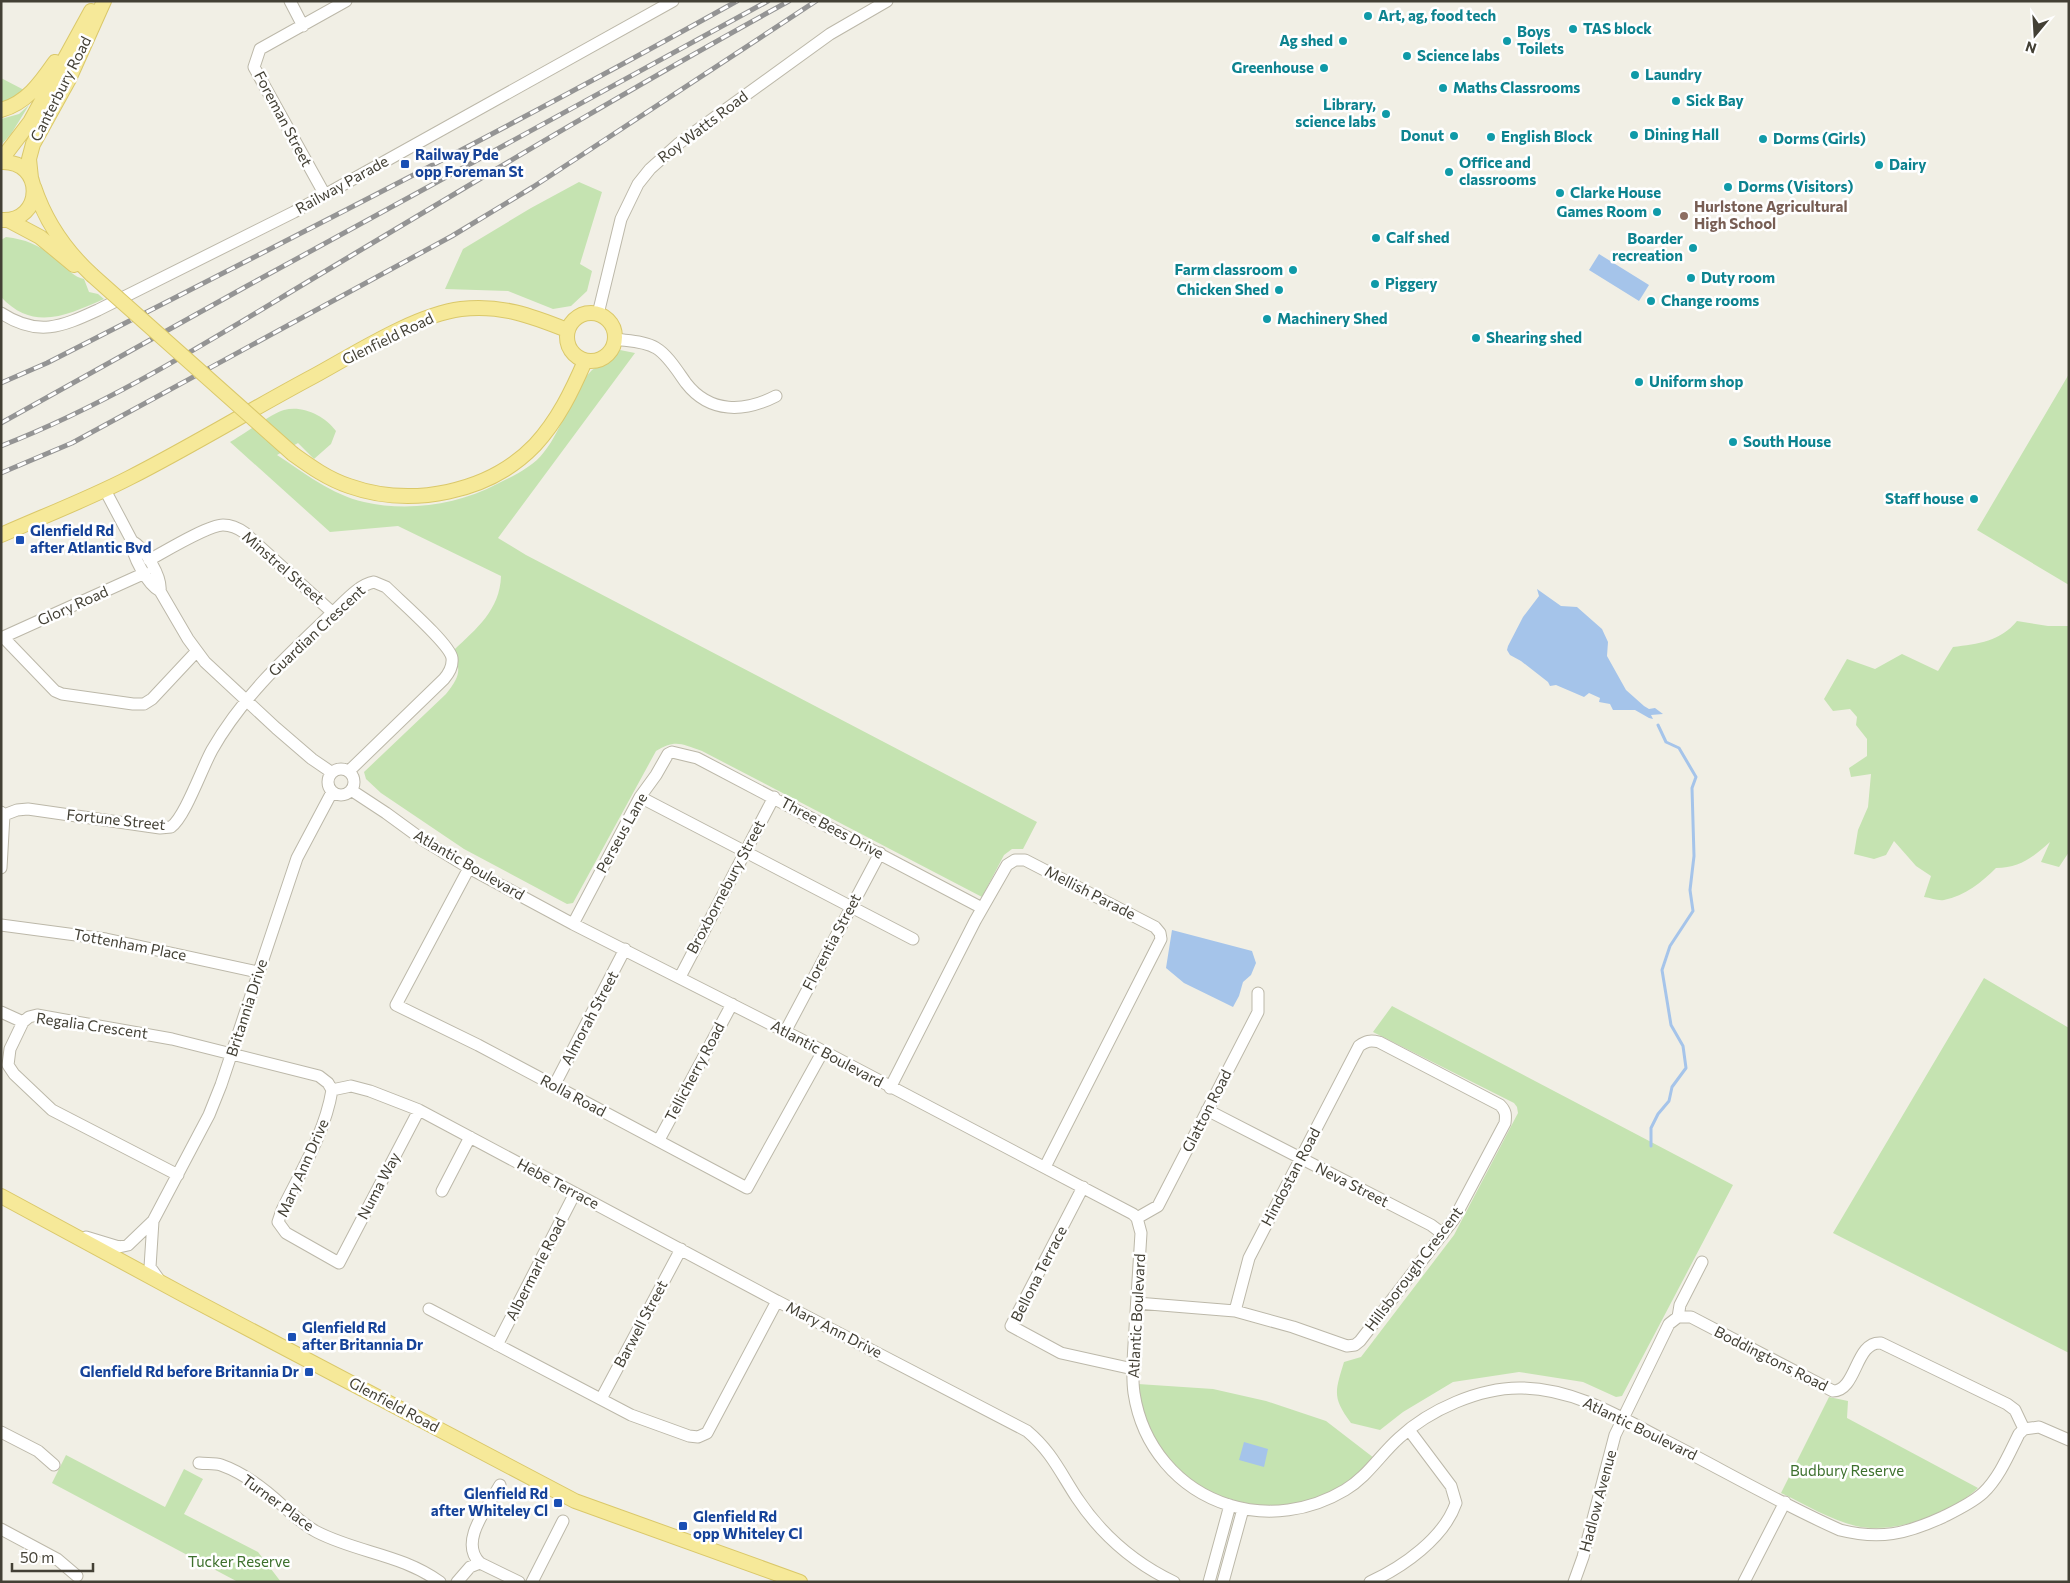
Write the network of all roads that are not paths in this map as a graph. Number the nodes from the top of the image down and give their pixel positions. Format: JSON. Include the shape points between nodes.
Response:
{"nodes":[{"id":1,"x":104,"y":1,"type":"edge"},
{"id":2,"x":290,"y":1,"type":"edge"},
{"id":3,"x":346,"y":1,"type":"edge"},
{"id":4,"x":673,"y":1,"type":"edge"},
{"id":5,"x":888,"y":1,"type":"edge"},
{"id":6,"x":93,"y":7,"type":"edge"},
{"id":7,"x":303,"y":26,"type":"junction"},
{"id":8,"x":1,"y":110,"type":"edge"},
{"id":9,"x":1,"y":161,"type":"edge"},
{"id":10,"x":32,"y":182,"type":"junction"},
{"id":11,"x":324,"y":195,"type":"junction"},
{"id":12,"x":4,"y":221,"type":"edge"},
{"id":13,"x":90,"y":273,"type":"junction"},
{"id":14,"x":1,"y":312,"type":"edge"},
{"id":15,"x":598,"y":314,"type":"junction"},
{"id":16,"x":567,"y":330,"type":"junction"},
{"id":17,"x":615,"y":339,"type":"junction"},
{"id":18,"x":586,"y":361,"type":"junction"},
{"id":19,"x":776,"y":396,"type":"dead end"},
{"id":20,"x":105,"y":490,"type":"junction"},
{"id":21,"x":1,"y":535,"type":"edge"},
{"id":22,"x":132,"y":541,"type":"junction"},
{"id":23,"x":149,"y":560,"type":"junction"},
{"id":24,"x":145,"y":574,"type":"junction"},
{"id":25,"x":160,"y":592,"type":"junction"},
{"id":26,"x":333,"y":613,"type":"junction"},
{"id":27,"x":2,"y":638,"type":"edge"},
{"id":28,"x":196,"y":652,"type":"junction"},
{"id":29,"x":246,"y":701,"type":"junction"},
{"id":30,"x":679,"y":753,"type":"joint"},
{"id":31,"x":349,"y":771,"type":"junction"},
{"id":32,"x":331,"y":772,"type":"junction"},
{"id":33,"x":351,"y":790,"type":"junction"},
{"id":34,"x":332,"y":792,"type":"junction"},
{"id":35,"x":640,"y":797,"type":"junction"},
{"id":36,"x":774,"y":798,"type":"junction"},
{"id":37,"x":3,"y":814,"type":"edge"},
{"id":38,"x":745,"y":852,"type":"junction"},
{"id":39,"x":880,"y":853,"type":"junction"},
{"id":40,"x":1,"y":868,"type":"edge"},
{"id":41,"x":469,"y":868,"type":"junction"},
{"id":42,"x":851,"y":907,"type":"junction"},
{"id":43,"x":982,"y":908,"type":"junction"},
{"id":44,"x":573,"y":924,"type":"junction"},
{"id":45,"x":1,"y":925,"type":"edge"},
{"id":46,"x":913,"y":939,"type":"dead end"},
{"id":47,"x":626,"y":949,"type":"junction"},
{"id":48,"x":258,"y":972,"type":"junction"},
{"id":49,"x":680,"y":977,"type":"junction"},
{"id":50,"x":1258,"y":993,"type":"dead end"},
{"id":51,"x":732,"y":1004,"type":"junction"},
{"id":52,"x":1,"y":1012,"type":"edge"},
{"id":53,"x":23,"y":1022,"type":"junction"},
{"id":54,"x":785,"y":1032,"type":"junction"},
{"id":55,"x":1359,"y":1046,"type":"joint"},
{"id":56,"x":823,"y":1051,"type":"junction"},
{"id":57,"x":232,"y":1054,"type":"junction"},
{"id":58,"x":554,"y":1086,"type":"junction"},
{"id":59,"x":890,"y":1088,"type":"junction"},
{"id":60,"x":332,"y":1090,"type":"junction"},
{"id":61,"x":419,"y":1110,"type":"junction"},
{"id":62,"x":1207,"y":1110,"type":"junction"},
{"id":63,"x":470,"y":1137,"type":"junction"},
{"id":64,"x":659,"y":1140,"type":"junction"},
{"id":65,"x":1301,"y":1159,"type":"junction"},
{"id":66,"x":1045,"y":1167,"type":"junction"},
{"id":67,"x":178,"y":1175,"type":"junction"},
{"id":68,"x":1083,"y":1187,"type":"junction"},
{"id":69,"x":442,"y":1191,"type":"dead end"},
{"id":70,"x":575,"y":1193,"type":"junction"},
{"id":71,"x":1,"y":1196,"type":"edge"},
{"id":72,"x":1138,"y":1218,"type":"junction"},
{"id":73,"x":153,"y":1222,"type":"junction"},
{"id":74,"x":52,"y":1224,"type":"junction"},
{"id":75,"x":1443,"y":1234,"type":"junction"},
{"id":76,"x":681,"y":1249,"type":"junction"},
{"id":77,"x":339,"y":1262,"type":"joint"},
{"id":78,"x":1702,"y":1262,"type":"dead end"},
{"id":79,"x":161,"y":1283,"type":"junction"},
{"id":80,"x":777,"y":1301,"type":"junction"},
{"id":81,"x":1137,"y":1302,"type":"junction"},
{"id":82,"x":428,"y":1309,"type":"dead end"},
{"id":83,"x":1235,"y":1312,"type":"junction"},
{"id":84,"x":1678,"y":1317,"type":"junction"},
{"id":85,"x":497,"y":1345,"type":"junction"},
{"id":86,"x":1132,"y":1369,"type":"junction"},
{"id":87,"x":601,"y":1400,"type":"junction"},
{"id":88,"x":1623,"y":1418,"type":"junction"},
{"id":89,"x":2024,"y":1429,"type":"junction"},
{"id":90,"x":1409,"y":1430,"type":"junction"},
{"id":91,"x":1,"y":1432,"type":"edge"},
{"id":92,"x":2069,"y":1440,"type":"edge"},
{"id":93,"x":199,"y":1464,"type":"dead end"},
{"id":94,"x":54,"y":1465,"type":"dead end"},
{"id":95,"x":500,"y":1485,"type":"dead end"},
{"id":96,"x":1785,"y":1502,"type":"junction"},
{"id":97,"x":1230,"y":1505,"type":"junction"},
{"id":98,"x":1243,"y":1509,"type":"junction"},
{"id":99,"x":563,"y":1521,"type":"dead end"},
{"id":100,"x":1,"y":1529,"type":"edge"},
{"id":101,"x":480,"y":1563,"type":"junction"},
{"id":102,"x":77,"y":1576,"type":"dead end"},
{"id":103,"x":1393,"y":1577,"type":"edge"},
{"id":104,"x":440,"y":1582,"type":"edge"},
{"id":105,"x":457,"y":1582,"type":"edge"},
{"id":106,"x":520,"y":1582,"type":"edge"},
{"id":107,"x":532,"y":1582,"type":"edge"},
{"id":108,"x":800,"y":1582,"type":"edge"},
{"id":109,"x":1174,"y":1582,"type":"edge"},
{"id":110,"x":1210,"y":1582,"type":"edge"},
{"id":111,"x":1223,"y":1582,"type":"edge"},
{"id":112,"x":1370,"y":1582,"type":"edge"},
{"id":113,"x":1574,"y":1582,"type":"edge"},
{"id":114,"x":1744,"y":1582,"type":"edge"}],
"edges":[{"from":1,"to":10,"type":"main road","name":"Canterbury Road","via":[[69,78],[31,148],[28,163]]},
{"from":2,"to":7,"type":"street"},
{"from":3,"to":7,"type":"street","name":"Foreman Street"},
{"from":4,"to":11,"type":"street","name":"Railway Parade"},
{"from":5,"to":15,"type":"street","name":"Roy Watts Road","via":[[830,34],[678,144],[650,169],[638,184],[621,219]]},
{"from":6,"to":8,"type":"main road","via":[[32,92],[15,105]]},
{"from":6,"to":9,"type":"main road","name":"Canterbury Road","via":[[30,122]]},
{"from":7,"to":11,"type":"street","name":"Foreman Street","via":[[260,49],[254,67]]},
{"from":9,"to":10,"type":"main road","via":[[20,166]]},
{"from":10,"to":12,"type":"main road","via":[[34,197],[30,207]]},
{"from":10,"to":13,"type":"main road","via":[[51,225]]},
{"from":11,"to":14,"type":"street","name":"Railway Parade","via":[[69,323],[35,328]]},
{"from":12,"to":13,"type":"main road","via":[[40,237],[72,264]]},
{"from":13,"to":18,"type":"main road","bridge":true,"via":[[293,454],[328,478],[372,492],[422,496],[467,486],[505,468],[534,446],[560,413]]},
{"from":15,"to":16,"type":"main road","via":[[579,316]]},
{"from":15,"to":17,"type":"main road","via":[[612,326]]},
{"from":16,"to":18,"type":"main road","via":[[569,348],[575,356]]},
{"from":16,"to":20,"type":"main road","name":"Glenfield Road","via":[[510,310],[479,307],[442,312],[414,322]]},
{"from":17,"to":18,"type":"main road","via":[[606,356]]},
{"from":17,"to":19,"type":"street","via":[[656,348],[687,385],[714,404],[746,408]]},
{"from":20,"to":21,"type":"main road","name":"Glenfield Road"},
{"from":20,"to":22,"type":"street"},
{"from":22,"to":23,"type":"street","via":[[141,546]]},
{"from":22,"to":24,"type":"street","via":[[132,550]]},
{"from":23,"to":25,"type":"street","via":[[161,583]]},
{"from":23,"to":26,"type":"street","name":"Minstrel Street","via":[[209,528],[234,526]]},
{"from":24,"to":25,"type":"street","via":[[153,588]]},
{"from":24,"to":27,"type":"street","name":"Glory Road"},
{"from":25,"to":28,"type":"street"},
{"from":26,"to":29,"type":"street","name":"Guardian Crescent"},
{"from":26,"to":31,"type":"street","name":"Guardian Crescent","via":[[362,587],[374,582],[381,584],[446,646],[453,660],[444,679]]},
{"from":27,"to":28,"type":"street","via":[[55,691],[133,704],[144,704],[152,698]]},
{"from":28,"to":29,"type":"street"},
{"from":29,"to":32,"type":"street"},
{"from":29,"to":37,"type":"street","name":"Fortune Street","via":[[212,750],[179,818],[171,827],[28,809]]},
{"from":30,"to":35,"type":"street","name":"Perseus Lane","via":[[668,754]]},
{"from":30,"to":36,"type":"street","name":"Three Bees Drive","via":[[697,758]]},
{"from":31,"to":32,"type":"street","via":[[340,768]]},
{"from":31,"to":33,"type":"street","via":[[354,780]]},
{"from":32,"to":34,"type":"street","via":[[327,782]]},
{"from":33,"to":34,"type":"street","via":[[342,795]]},
{"from":33,"to":41,"type":"street","name":"Atlantic Boulevard"},
{"from":34,"to":48,"type":"street","name":"Britannia Drive","via":[[297,858]]},
{"from":35,"to":38,"type":"street"},
{"from":35,"to":44,"type":"street","name":"Perseus Lane"},
{"from":36,"to":38,"type":"street","name":"Broxbornebury Street"},
{"from":36,"to":39,"type":"street","name":"Three Bees Drive"},
{"from":37,"to":40,"type":"street"},
{"from":38,"to":42,"type":"street"},
{"from":38,"to":49,"type":"street","name":"Broxbornebury Street"},
{"from":39,"to":42,"type":"street","name":"Florentia Street"},
{"from":39,"to":43,"type":"street","name":"Three Bees Drive"},
{"from":41,"to":44,"type":"street","name":"Atlantic Boulevard"},
{"from":41,"to":58,"type":"street","name":"Rolla Road","via":[[396,1005],[478,1044]]},
{"from":42,"to":46,"type":"street"},
{"from":42,"to":54,"type":"street","name":"Florentia Street"},
{"from":43,"to":59,"type":"street","name":"Mellish Parade"},
{"from":43,"to":66,"type":"street","name":"Mellish Parade","via":[[1007,864],[1025,860],[1155,927],[1160,933],[1161,939]]},
{"from":44,"to":47,"type":"street","name":"Atlantic Boulevard"},
{"from":45,"to":48,"type":"street","name":"Tottenham Place","via":[[106,939]]},
{"from":47,"to":49,"type":"street","name":"Atlantic Boulevard"},
{"from":47,"to":58,"type":"street","name":"Almorah Street"},
{"from":48,"to":57,"type":"street","name":"Britannia Drive"},
{"from":49,"to":51,"type":"street","name":"Atlantic Boulevard"},
{"from":50,"to":62,"type":"street","name":"Glatton Road","via":[[1258,1012]]},
{"from":51,"to":54,"type":"street","name":"Atlantic Boulevard"},
{"from":51,"to":64,"type":"street","name":"Tellicherry Road"},
{"from":52,"to":53,"type":"street"},
{"from":53,"to":57,"type":"street","name":"Regalia Crescent","via":[[37,1015],[172,1038]]},
{"from":53,"to":67,"type":"street","name":"Regalia Crescent","via":[[8,1059],[14,1074],[52,1110]]},
{"from":54,"to":56,"type":"street","name":"Atlantic Boulevard"},
{"from":55,"to":65,"type":"street","name":"Hindostan Road"},
{"from":55,"to":75,"type":"street","name":"Hillsborough Crescent","via":[[1371,1040],[1378,1042],[1505,1110],[1505,1123],[1454,1220]]},
{"from":56,"to":59,"type":"street","name":"Atlantic Boulevard"},
{"from":56,"to":64,"type":"street","name":"Rolla Road","via":[[747,1188]]},
{"from":57,"to":60,"type":"street","via":[[319,1076]]},
{"from":57,"to":67,"type":"street","name":"Britannia Drive","via":[[209,1115]]},
{"from":58,"to":64,"type":"street","name":"Rolla Road"},
{"from":59,"to":66,"type":"street","name":"Atlantic Boulevard"},
{"from":60,"to":61,"type":"street","name":"Hebe Terrace","via":[[351,1086]]},
{"from":60,"to":77,"type":"street","name":"Mary Ann Drive","via":[[320,1134],[278,1222],[286,1233]]},
{"from":61,"to":63,"type":"street","name":"Hebe Terrace"},
{"from":61,"to":77,"type":"street","name":"Numa Way"},
{"from":62,"to":65,"type":"street","name":"Neva Street"},
{"from":62,"to":72,"type":"street","name":"Glatton Road","via":[[1158,1206]]},
{"from":63,"to":69,"type":"street"},
{"from":63,"to":70,"type":"street","name":"Hebe Terrace"},
{"from":65,"to":75,"type":"street","name":"Neva Street"},
{"from":65,"to":83,"type":"street","name":"Hindostan Road","via":[[1249,1258]]},
{"from":66,"to":68,"type":"street","name":"Atlantic Boulevard"},
{"from":67,"to":73,"type":"street","name":"Britannia Drive"},
{"from":68,"to":72,"type":"street","name":"Atlantic Boulevard"},
{"from":68,"to":86,"type":"street","name":"Bellona Terrace","via":[[1011,1326],[1061,1353]]},
{"from":70,"to":76,"type":"street","name":"Hebe Terrace"},
{"from":70,"to":85,"type":"street","name":"Albermarle Road"},
{"from":71,"to":74,"type":"main road","name":"Glenfield Road"},
{"from":72,"to":81,"type":"street","name":"Atlantic Boulevard","via":[[1141,1233]]},
{"from":73,"to":74,"type":"street","name":"Britannia Drive","via":[[128,1245],[119,1247]]},
{"from":73,"to":79,"type":"street","name":"Britannia Drive","via":[[150,1267]]},
{"from":74,"to":79,"type":"main road","name":"Glenfield Road"},
{"from":75,"to":83,"type":"street","name":"Hillsborough Crescent","via":[[1354,1345],[1347,1346]]},
{"from":76,"to":80,"type":"street","name":"Hebe Terrace"},
{"from":76,"to":87,"type":"street","name":"Barwell Street"},
{"from":78,"to":84,"type":"street","name":"Hadlow Avenue","via":[[1680,1306]]},
{"from":79,"to":108,"type":"main road","name":"Glenfield Road","via":[[575,1500]]},
{"from":80,"to":87,"type":"street","name":"Mary Ann Drive","via":[[707,1433],[689,1436],[631,1415]]},
{"from":80,"to":109,"type":"street","name":"Mary Ann Drive","via":[[1026,1431],[1042,1443],[1085,1509],[1107,1536],[1146,1566]]},
{"from":81,"to":83,"type":"street","name":"Hillsborough Crescent"},
{"from":81,"to":86,"type":"street","name":"Atlantic Boulevard"},
{"from":82,"to":85,"type":"street","name":"Mary Ann Drive"},
{"from":84,"to":88,"type":"street","name":"Hadlow Avenue","via":[[1669,1324]]},
{"from":84,"to":89,"type":"street","name":"Boddingtons Road","via":[[1691,1317],[1833,1391],[1845,1385],[1867,1347],[1874,1342],[1881,1343],[2007,1404],[2015,1410]]},
{"from":85,"to":87,"type":"street","name":"Mary Ann Drive"},
{"from":86,"to":97,"type":"street","name":"Atlantic Boulevard","via":[[1141,1423],[1156,1451],[1188,1485]]},
{"from":88,"to":90,"type":"street","name":"Atlantic Boulevard","via":[[1553,1391],[1520,1388],[1464,1399],[1437,1410]]},
{"from":88,"to":96,"type":"street","name":"Atlantic Boulevard"},
{"from":88,"to":113,"type":"street","name":"Hadlow Avenue","via":[[1615,1435]]},
{"from":89,"to":92,"type":"street","via":[[2039,1427]]},
{"from":89,"to":96,"type":"street","name":"Atlantic Boulevard","via":[[1984,1492],[1961,1508],[1910,1531],[1891,1535],[1857,1534],[1821,1522]]},
{"from":90,"to":98,"type":"street","name":"Atlantic Boulevard","via":[[1365,1476],[1331,1498],[1286,1511]]},
{"from":90,"to":103,"type":"street","via":[[1450,1486],[1456,1503],[1437,1534]]},
{"from":91,"to":94,"type":"street","via":[[38,1451]]},
{"from":93,"to":104,"type":"street","name":"Turner Place","via":[[220,1464],[245,1477],[315,1532],[392,1557]]},
{"from":95,"to":101,"type":"street","via":[[472,1539],[473,1555]]},
{"from":96,"to":114,"type":"street"},
{"from":97,"to":98,"type":"street","name":"Atlantic Boulevard"},
{"from":97,"to":110,"type":"street"},
{"from":98,"to":111,"type":"street"},
{"from":99,"to":107,"type":"street"},
{"from":100,"to":102,"type":"street","via":[[57,1559]]},
{"from":101,"to":105,"type":"street","via":[[470,1567]]},
{"from":101,"to":106,"type":"street"},
{"from":103,"to":112,"type":"street"}]}
